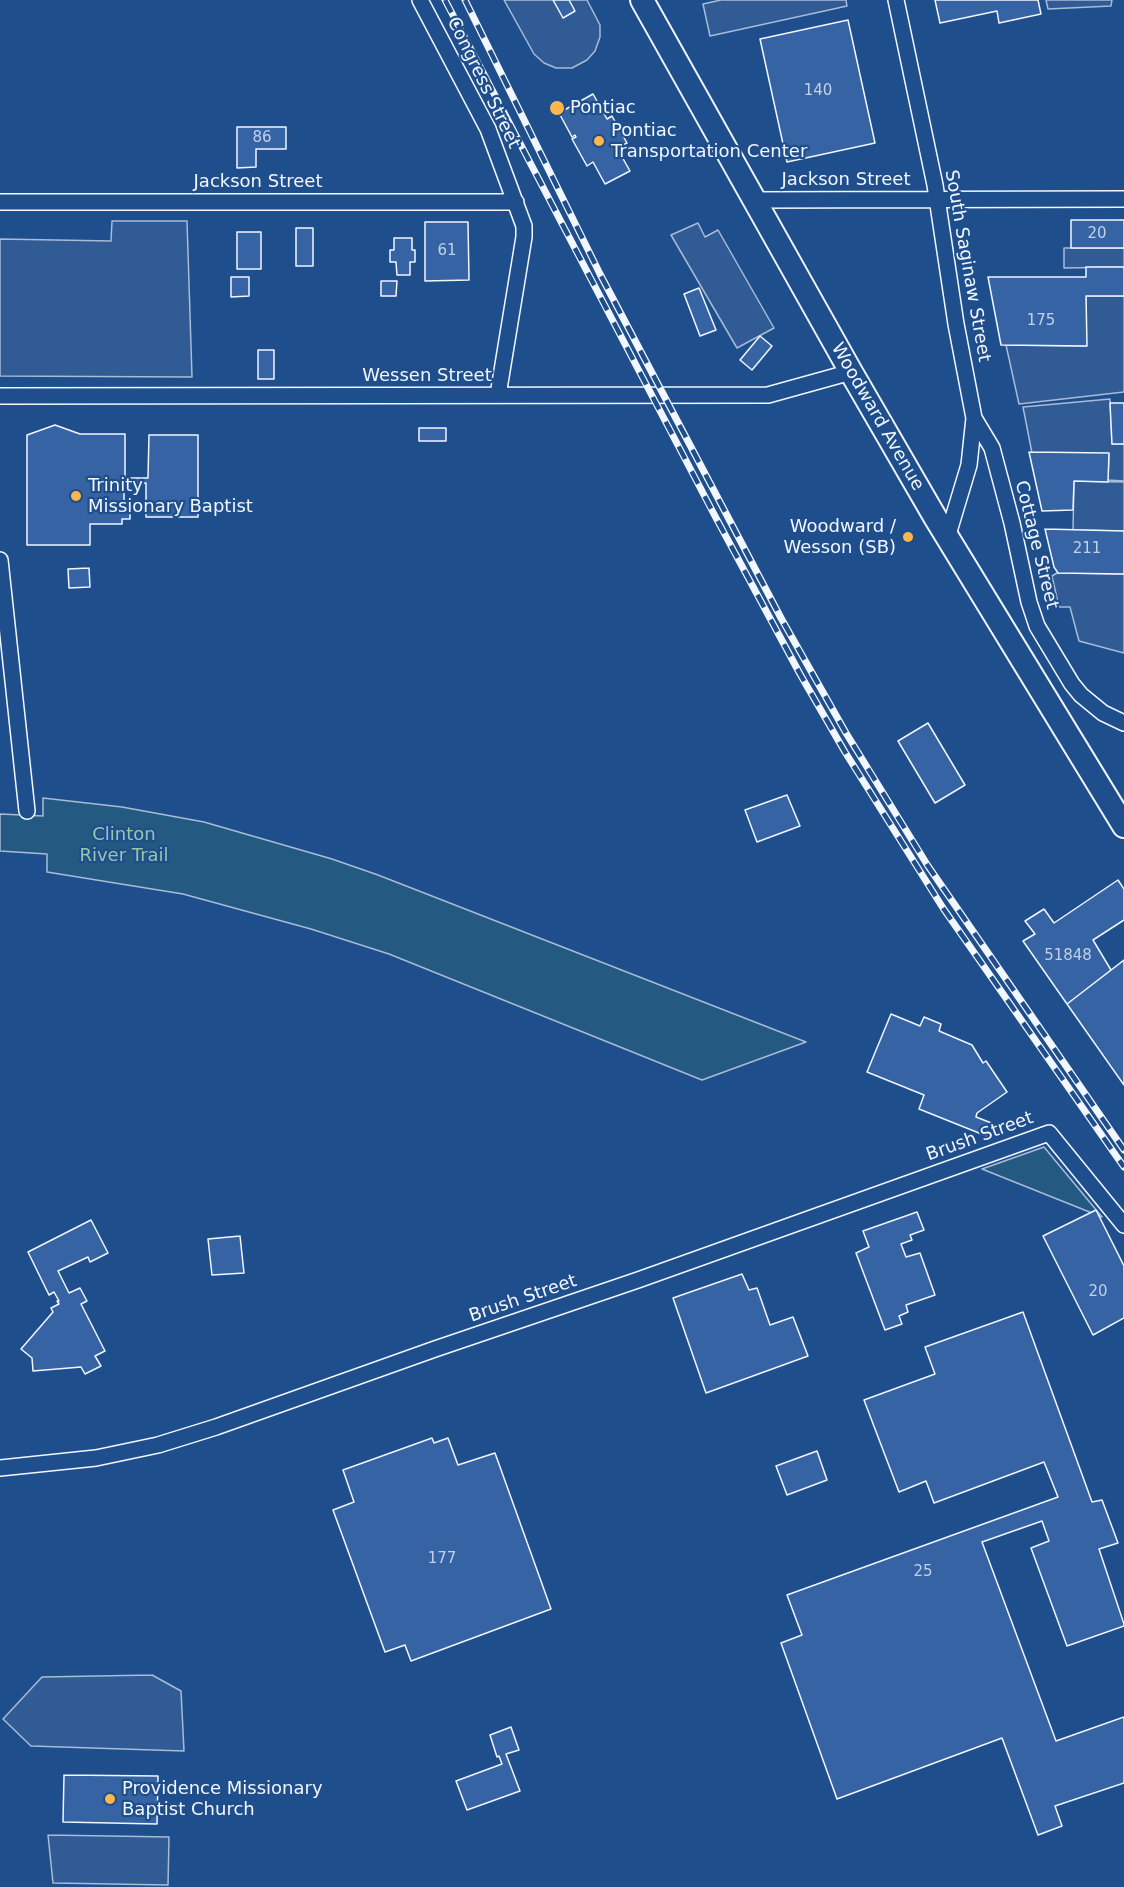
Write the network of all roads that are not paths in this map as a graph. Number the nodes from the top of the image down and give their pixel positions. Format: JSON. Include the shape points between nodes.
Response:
{"nodes":[{"id":1,"x":420,"y":0,"type":"edge"},
{"id":2,"x":642,"y":0,"type":"edge"},
{"id":3,"x":896,"y":0,"type":"edge"},
{"id":4,"x":1124,"y":199,"type":"edge"},
{"id":5,"x":754,"y":200,"type":"junction"},
{"id":6,"x":937,"y":200,"type":"junction"},
{"id":7,"x":0,"y":202,"type":"edge"},
{"id":8,"x":516,"y":202,"type":"junction"},
{"id":9,"x":851,"y":372,"type":"junction"},
{"id":10,"x":498,"y":395,"type":"junction"},
{"id":11,"x":0,"y":396,"type":"edge"},
{"id":12,"x":974,"y":417,"type":"junction"},
{"id":13,"x":947,"y":537,"type":"junction"},
{"id":14,"x":0,"y":560,"type":"edge"},
{"id":15,"x":1124,"y":723,"type":"edge"},
{"id":16,"x":27,"y":811,"type":"dead end"},
{"id":17,"x":1124,"y":826,"type":"edge"},
{"id":18,"x":1124,"y":1225,"type":"edge"},
{"id":19,"x":0,"y":1468,"type":"edge"}],
"edges":[{"from":1,"to":8,"type":"street","name":"Congress Street","via":[[488,129]]},
{"from":2,"to":5,"type":"main road","name":"Woodward Avenue"},
{"from":3,"to":6,"type":"street","name":"South Saginaw Street"},
{"from":4,"to":6,"type":"street","name":"Jackson Street"},
{"from":5,"to":6,"type":"street","name":"Jackson Street"},
{"from":5,"to":9,"type":"main road","name":"Woodward Avenue"},
{"from":6,"to":12,"type":"street","name":"South Saginaw Street"},
{"from":7,"to":8,"type":"street","name":"Jackson Street"},
{"from":8,"to":10,"type":"street","name":"Congress Street","via":[[524,237]]},
{"from":9,"to":10,"type":"street","name":"Wessen Street","via":[[768,395]]},
{"from":9,"to":13,"type":"main road","name":"Woodward Avenue"},
{"from":10,"to":11,"type":"street","name":"Wessen Street"},
{"from":12,"to":13,"type":"street","name":"South Saginaw Street","via":[[969,465]]},
{"from":12,"to":15,"type":"street","name":"Cottage Street","via":[[992,448],[1037,626],[1081,695],[1102,713]]},
{"from":13,"to":17,"type":"main road","name":"Woodward Avenue"},
{"from":14,"to":16,"type":"street"},
{"from":18,"to":19,"type":"street","name":"Brush Street","via":[[1049,1133],[216,1427],[96,1458]]}]}
